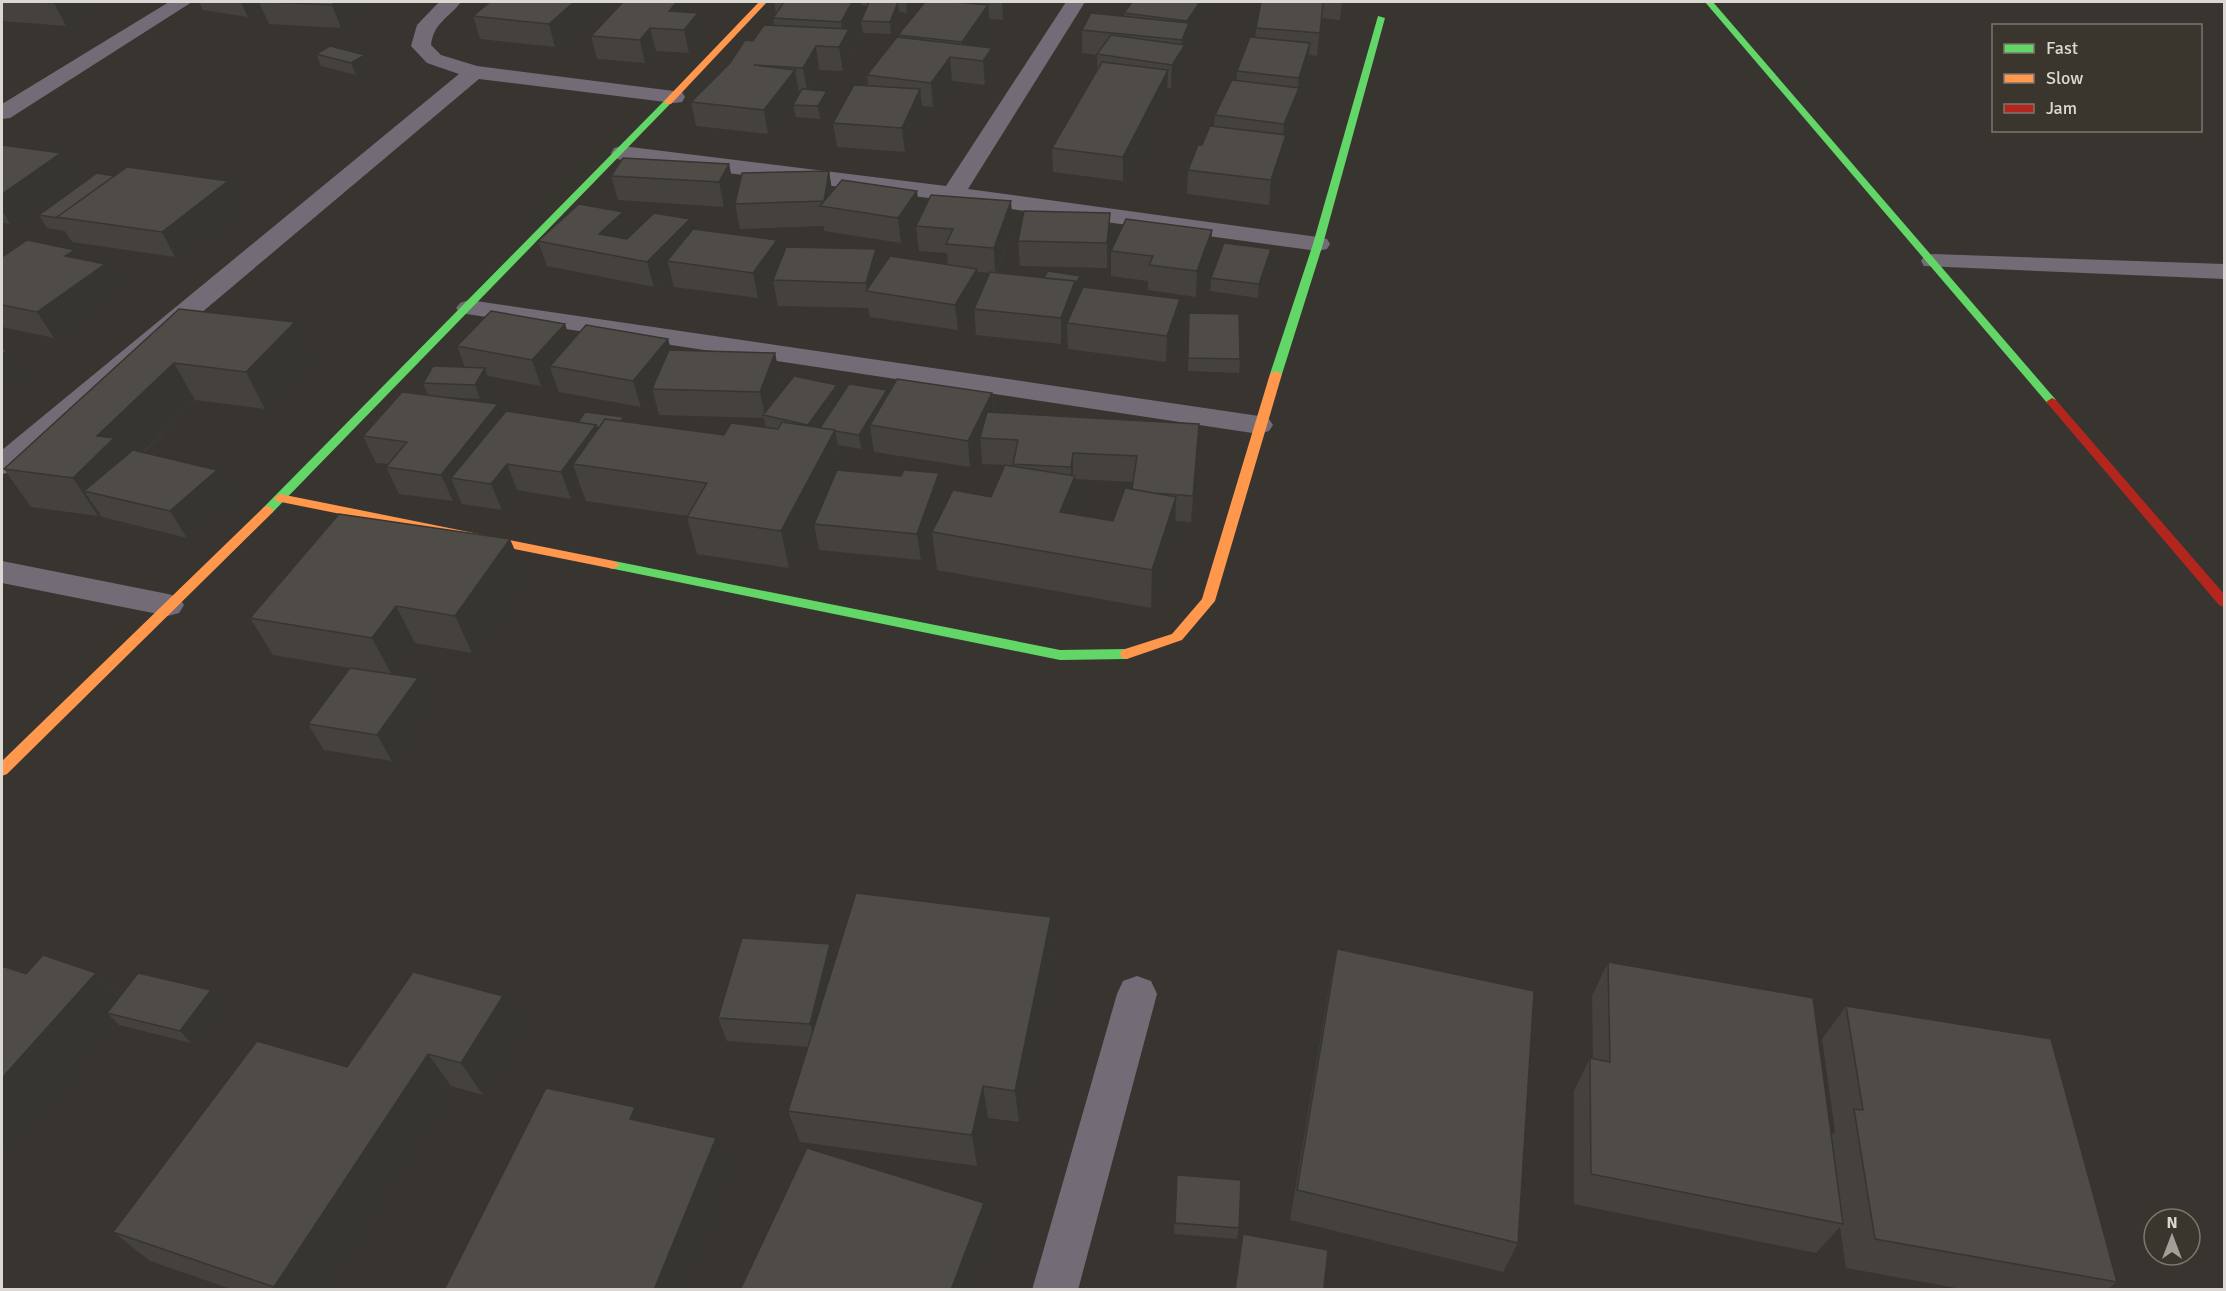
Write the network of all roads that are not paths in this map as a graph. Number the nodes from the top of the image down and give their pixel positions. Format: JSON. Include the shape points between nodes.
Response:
{"nodes":[{"id":1,"x":182,"y":2,"type":"edge"},
{"id":2,"x":451,"y":2,"type":"edge"},
{"id":3,"x":763,"y":2,"type":"edge"},
{"id":4,"x":1075,"y":2,"type":"edge"},
{"id":5,"x":1709,"y":2,"type":"edge"},
{"id":6,"x":1381,"y":18,"type":"dead end"},
{"id":7,"x":474,"y":72,"type":"junction"},
{"id":8,"x":674,"y":97,"type":"junction"},
{"id":9,"x":2,"y":113,"type":"edge"},
{"id":10,"x":622,"y":153,"type":"junction"},
{"id":11,"x":953,"y":194,"type":"junction"},
{"id":12,"x":1318,"y":244,"type":"junction"},
{"id":13,"x":1933,"y":261,"type":"junction"},
{"id":14,"x":2224,"y":272,"type":"edge"},
{"id":15,"x":469,"y":308,"type":"junction"},
{"id":16,"x":1259,"y":425,"type":"junction"},
{"id":17,"x":2,"y":465,"type":"edge"},
{"id":18,"x":280,"y":498,"type":"junction"},
{"id":19,"x":2,"y":572,"type":"edge"},
{"id":20,"x":2224,"y":602,"type":"edge"},
{"id":21,"x":168,"y":605,"type":"junction"},
{"id":22,"x":2,"y":770,"type":"edge"},
{"id":23,"x":1137,"y":994,"type":"dead end"},
{"id":24,"x":1055,"y":1290,"type":"edge"}],
"edges":[{"from":1,"to":9,"type":"street"},
{"from":2,"to":7,"type":"street","via":[[428,20],[421,46],[434,59]]},
{"from":3,"to":8,"type":"street"},
{"from":4,"to":11,"type":"street"},
{"from":5,"to":13,"type":"street"},
{"from":6,"to":12,"type":"street"},
{"from":7,"to":8,"type":"street"},
{"from":7,"to":17,"type":"street"},
{"from":8,"to":10,"type":"street"},
{"from":10,"to":11,"type":"street"},
{"from":10,"to":15,"type":"street"},
{"from":11,"to":12,"type":"street"},
{"from":12,"to":16,"type":"street"},
{"from":13,"to":14,"type":"street"},
{"from":13,"to":20,"type":"street"},
{"from":15,"to":16,"type":"street"},
{"from":15,"to":18,"type":"street"},
{"from":16,"to":18,"type":"street","via":[[1208,600],[1176,637],[1123,655],[1060,655]]},
{"from":18,"to":21,"type":"street"},
{"from":19,"to":21,"type":"street"},
{"from":21,"to":22,"type":"street"},
{"from":23,"to":24,"type":"street"}]}
